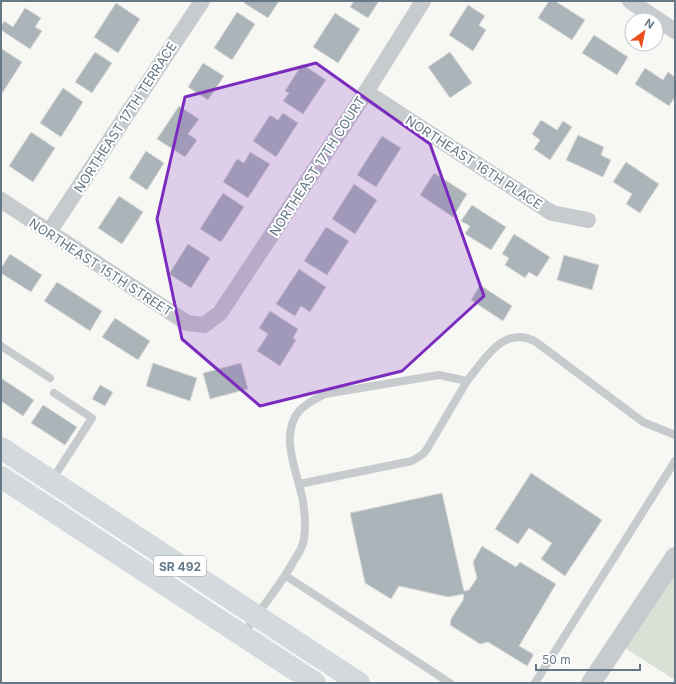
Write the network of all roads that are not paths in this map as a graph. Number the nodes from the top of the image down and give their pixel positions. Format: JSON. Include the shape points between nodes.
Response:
{"nodes":[{"id":1,"x":202,"y":1,"type":"edge"},
{"id":2,"x":423,"y":1,"type":"edge"},
{"id":3,"x":630,"y":1,"type":"edge"},
{"id":4,"x":675,"y":31,"type":"edge"},
{"id":5,"x":366,"y":92,"type":"junction"},
{"id":6,"x":1,"y":200,"type":"edge"},
{"id":7,"x":588,"y":220,"type":"dead end"},
{"id":8,"x":49,"y":232,"type":"junction"},
{"id":9,"x":204,"y":324,"type":"joint"},
{"id":10,"x":1,"y":346,"type":"edge"},
{"id":11,"x":50,"y":378,"type":"dead end"},
{"id":12,"x":467,"y":381,"type":"junction"},
{"id":13,"x":54,"y":394,"type":"dead end"},
{"id":14,"x":675,"y":435,"type":"edge"},
{"id":15,"x":1,"y":448,"type":"edge"},
{"id":16,"x":675,"y":461,"type":"edge"},
{"id":17,"x":1,"y":477,"type":"edge"},
{"id":18,"x":51,"y":481,"type":"junction"},
{"id":19,"x":299,"y":484,"type":"junction"},
{"id":20,"x":675,"y":556,"type":"edge"},
{"id":21,"x":286,"y":576,"type":"junction"},
{"id":22,"x":255,"y":615,"type":"junction"},
{"id":23,"x":242,"y":635,"type":"junction"},
{"id":24,"x":315,"y":683,"type":"edge"},
{"id":25,"x":358,"y":683,"type":"edge"},
{"id":26,"x":450,"y":683,"type":"edge"},
{"id":27,"x":535,"y":683,"type":"edge"},
{"id":28,"x":591,"y":683,"type":"edge"}],
"edges":[{"from":1,"to":8,"type":"street","name":"NORTHEAST 17TH TERRACE"},
{"from":2,"to":5,"type":"street","name":"NORTHEAST 17TH COURT"},
{"from":3,"to":4,"type":"street"},
{"from":5,"to":7,"type":"street","name":"NORTHEAST 16TH PLACE","via":[[552,213]]},
{"from":5,"to":9,"type":"street","name":"NORTHEAST 17TH COURT","via":[[220,313]]},
{"from":6,"to":8,"type":"street","name":"NORTHEAST 15TH STREET"},
{"from":8,"to":9,"type":"street","name":"NORTHEAST 15TH STREET","via":[[187,323]]},
{"from":10,"to":11,"type":"lane"},
{"from":12,"to":14,"type":"lane","via":[[507,338],[530,338],[643,422]]},
{"from":12,"to":19,"type":"lane","via":[[420,457],[412,461]]},
{"from":12,"to":19,"type":"lane","via":[[439,375],[325,394],[314,400],[300,410],[291,428],[292,457]]},
{"from":13,"to":18,"type":"lane","via":[[92,418]]},
{"from":15,"to":18,"type":"main road","number":"SR 492"},
{"from":16,"to":27,"type":"lane"},
{"from":17,"to":23,"type":"main road","number":"SR 492"},
{"from":18,"to":22,"type":"main road","number":"SR 492"},
{"from":19,"to":21,"type":"lane","via":[[305,530],[302,547]]},
{"from":20,"to":28,"type":"street"},
{"from":21,"to":22,"type":"lane"},
{"from":21,"to":26,"type":"lane"},
{"from":22,"to":23,"type":"lane"},
{"from":22,"to":25,"type":"main road","number":"SR 492"},
{"from":23,"to":24,"type":"main road","number":"SR 492"}]}
